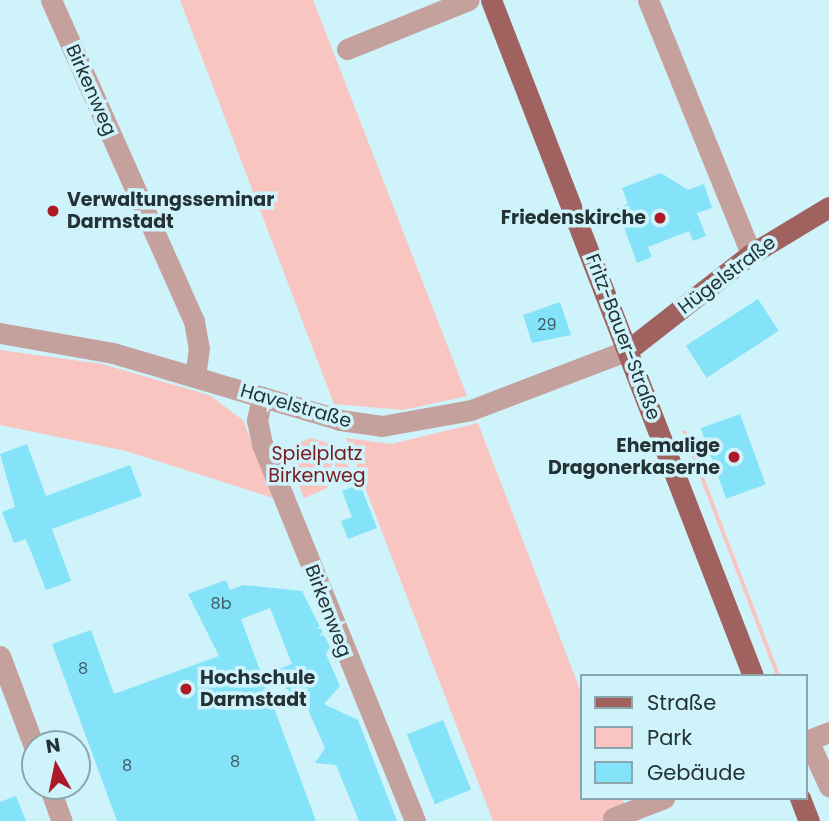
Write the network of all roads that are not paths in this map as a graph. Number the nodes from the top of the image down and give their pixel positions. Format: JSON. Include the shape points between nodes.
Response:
{"nodes":[{"id":1,"x":51,"y":0,"type":"edge"},
{"id":2,"x":468,"y":0,"type":"edge"},
{"id":3,"x":491,"y":0,"type":"edge"},
{"id":4,"x":648,"y":0,"type":"edge"},
{"id":5,"x":347,"y":49,"type":"dead end"},
{"id":6,"x":829,"y":207,"type":"edge"},
{"id":7,"x":751,"y":254,"type":"junction"},
{"id":8,"x":0,"y":333,"type":"edge"},
{"id":9,"x":628,"y":350,"type":"junction"},
{"id":10,"x":195,"y":376,"type":"junction"},
{"id":11,"x":262,"y":397,"type":"junction"},
{"id":12,"x":0,"y":656,"type":"edge"},
{"id":13,"x":752,"y":674,"type":"edge"},
{"id":14,"x":28,"y":730,"type":"edge"},
{"id":15,"x":829,"y":732,"type":"edge"},
{"id":16,"x":808,"y":741,"type":"edge"},
{"id":17,"x":808,"y":743,"type":"edge"},
{"id":18,"x":829,"y":786,"type":"edge"},
{"id":19,"x":54,"y":800,"type":"edge"},
{"id":20,"x":659,"y":800,"type":"edge"},
{"id":21,"x":801,"y":800,"type":"edge"},
{"id":22,"x":613,"y":818,"type":"dead end"},
{"id":23,"x":62,"y":821,"type":"edge"},
{"id":24,"x":415,"y":821,"type":"edge"},
{"id":25,"x":809,"y":821,"type":"edge"}],
"edges":[{"from":1,"to":10,"type":"street","name":"Birkenweg","via":[[194,321],[200,348]]},
{"from":2,"to":5,"type":"street"},
{"from":3,"to":9,"type":"main road","name":"Fritz-Bauer-Straße"},
{"from":4,"to":7,"type":"street"},
{"from":6,"to":7,"type":"main road","name":"Hügelstraße"},
{"from":7,"to":9,"type":"main road","name":"Hügelstraße"},
{"from":8,"to":10,"type":"street","name":"Havelstraße","via":[[113,353]]},
{"from":9,"to":11,"type":"street","name":"Havelstraße","via":[[485,405],[403,425],[348,422]]},
{"from":9,"to":13,"type":"main road","name":"Fritz-Bauer-Straße"},
{"from":10,"to":11,"type":"street","name":"Havelstraße"},
{"from":11,"to":24,"type":"street","name":"Birkenweg","via":[[257,420],[262,444]]},
{"from":12,"to":14,"type":"street"},
{"from":15,"to":16,"type":"street"},
{"from":17,"to":18,"type":"street"},
{"from":19,"to":23,"type":"street"},
{"from":20,"to":22,"type":"street"},
{"from":21,"to":25,"type":"main road"}]}
